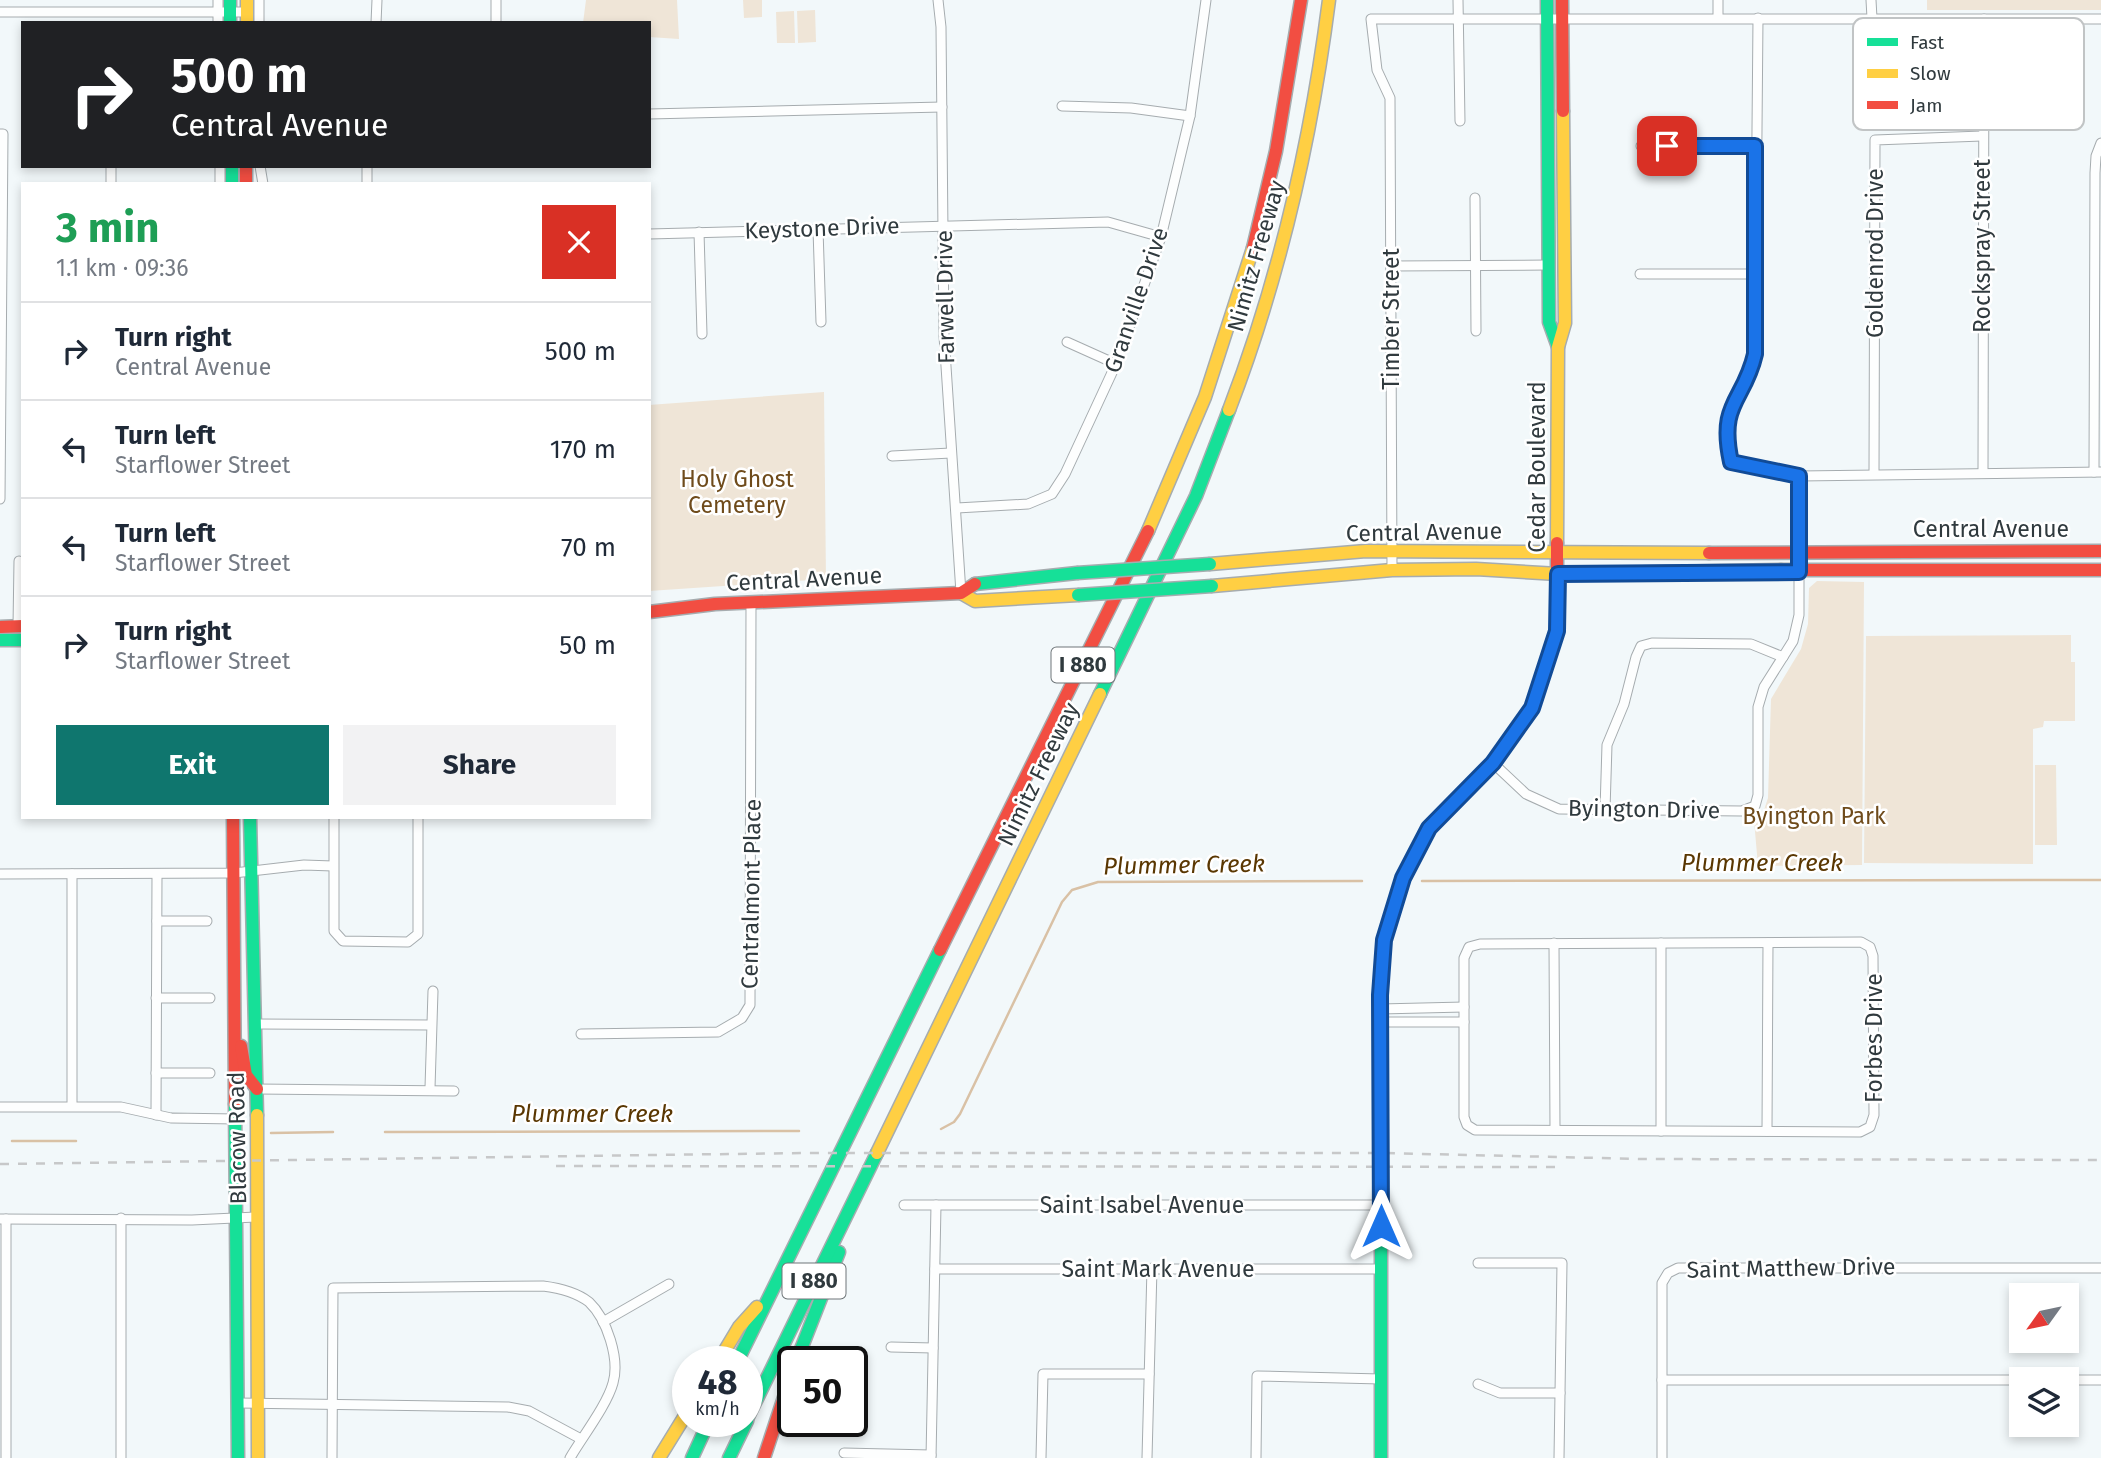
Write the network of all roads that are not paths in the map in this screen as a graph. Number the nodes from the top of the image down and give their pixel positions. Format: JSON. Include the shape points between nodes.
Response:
{"nodes":[{"id":1,"x":218,"y":0,"type":"edge"},
{"id":2,"x":259,"y":0,"type":"edge"},
{"id":3,"x":377,"y":0,"type":"edge"},
{"id":4,"x":496,"y":0,"type":"edge"},
{"id":5,"x":938,"y":0,"type":"edge"},
{"id":6,"x":1206,"y":0,"type":"edge"},
{"id":7,"x":1301,"y":0,"type":"edge"},
{"id":8,"x":1329,"y":0,"type":"edge"},
{"id":9,"x":1458,"y":0,"type":"edge"},
{"id":10,"x":1547,"y":0,"type":"edge"},
{"id":11,"x":1562,"y":0,"type":"edge"},
{"id":12,"x":1718,"y":0,"type":"edge"},
{"id":13,"x":1871,"y":0,"type":"edge"},
{"id":14,"x":0,"y":12,"type":"edge"},
{"id":15,"x":227,"y":12,"type":"edge"},
{"id":16,"x":247,"y":12,"type":"edge"},
{"id":17,"x":1547,"y":18,"type":"junction"},
{"id":18,"x":1563,"y":18,"type":"junction"},
{"id":19,"x":1718,"y":18,"type":"junction"},
{"id":20,"x":1758,"y":18,"type":"junction"},
{"id":21,"x":1871,"y":18,"type":"joint"},
{"id":22,"x":1458,"y":19,"type":"junction"},
{"id":23,"x":260,"y":21,"type":"edge"},
{"id":24,"x":376,"y":21,"type":"edge"},
{"id":25,"x":496,"y":21,"type":"edge"},
{"id":26,"x":1062,"y":106,"type":"dead end"},
{"id":27,"x":942,"y":107,"type":"junction"},
{"id":28,"x":651,"y":114,"type":"edge"},
{"id":29,"x":1190,"y":116,"type":"junction"},
{"id":30,"x":1461,"y":121,"type":"dead end"},
{"id":31,"x":1982,"y":130,"type":"edge"},
{"id":32,"x":0,"y":134,"type":"edge"},
{"id":33,"x":1982,"y":136,"type":"junction"},
{"id":34,"x":2101,"y":143,"type":"edge"},
{"id":35,"x":1641,"y":146,"type":"dead end"},
{"id":36,"x":1755,"y":146,"type":"junction"},
{"id":37,"x":1475,"y":198,"type":"dead end"},
{"id":38,"x":943,"y":224,"type":"junction"},
{"id":39,"x":818,"y":229,"type":"junction"},
{"id":40,"x":699,"y":232,"type":"junction"},
{"id":41,"x":651,"y":234,"type":"edge"},
{"id":42,"x":1160,"y":237,"type":"junction"},
{"id":43,"x":1,"y":252,"type":"edge"},
{"id":44,"x":1548,"y":265,"type":"junction"},
{"id":45,"x":1391,"y":266,"type":"junction"},
{"id":46,"x":1476,"y":266,"type":"junction"},
{"id":47,"x":1640,"y":274,"type":"dead end"},
{"id":48,"x":1756,"y":274,"type":"junction"},
{"id":49,"x":821,"y":322,"type":"dead end"},
{"id":50,"x":1476,"y":331,"type":"dead end"},
{"id":51,"x":702,"y":334,"type":"dead end"},
{"id":52,"x":1067,"y":342,"type":"dead end"},
{"id":53,"x":1558,"y":347,"type":"junction"},
{"id":54,"x":1116,"y":364,"type":"junction"},
{"id":55,"x":951,"y":453,"type":"junction"},
{"id":56,"x":892,"y":456,"type":"dead end"},
{"id":57,"x":2098,"y":472,"type":"edge"},
{"id":58,"x":1983,"y":473,"type":"junction"},
{"id":59,"x":1874,"y":474,"type":"junction"},
{"id":60,"x":1799,"y":476,"type":"junction"},
{"id":61,"x":0,"y":499,"type":"edge"},
{"id":62,"x":957,"y":508,"type":"junction"},
{"id":63,"x":1799,"y":550,"type":"junction"},
{"id":64,"x":1392,"y":551,"type":"junction"},
{"id":65,"x":2101,"y":551,"type":"edge"},
{"id":66,"x":1558,"y":554,"type":"junction"},
{"id":67,"x":19,"y":561,"type":"dead end"},
{"id":68,"x":1392,"y":570,"type":"junction"},
{"id":69,"x":2101,"y":570,"type":"edge"},
{"id":70,"x":1799,"y":572,"type":"junction"},
{"id":71,"x":1558,"y":574,"type":"junction"},
{"id":72,"x":961,"y":593,"type":"junction"},
{"id":73,"x":751,"y":603,"type":"junction"},
{"id":74,"x":651,"y":612,"type":"edge"},
{"id":75,"x":20,"y":626,"type":"edge"},
{"id":76,"x":0,"y":627,"type":"edge"},
{"id":77,"x":0,"y":640,"type":"edge"},
{"id":78,"x":21,"y":640,"type":"edge"},
{"id":79,"x":1783,"y":657,"type":"junction"},
{"id":80,"x":1493,"y":763,"type":"junction"},
{"id":81,"x":1605,"y":810,"type":"junction"},
{"id":82,"x":233,"y":819,"type":"edge"},
{"id":83,"x":250,"y":819,"type":"edge"},
{"id":84,"x":334,"y":819,"type":"edge"},
{"id":85,"x":418,"y":819,"type":"edge"},
{"id":86,"x":333,"y":866,"type":"junction"},
{"id":87,"x":251,"y":872,"type":"junction"},
{"id":88,"x":234,"y":873,"type":"junction"},
{"id":89,"x":0,"y":874,"type":"edge"},
{"id":90,"x":72,"y":874,"type":"junction"},
{"id":91,"x":157,"y":874,"type":"junction"},
{"id":92,"x":157,"y":921,"type":"junction"},
{"id":93,"x":207,"y":921,"type":"dead end"},
{"id":94,"x":1554,"y":943,"type":"junction"},
{"id":95,"x":1661,"y":943,"type":"junction"},
{"id":96,"x":1768,"y":943,"type":"junction"},
{"id":97,"x":433,"y":991,"type":"dead end"},
{"id":98,"x":156,"y":998,"type":"junction"},
{"id":99,"x":211,"y":998,"type":"dead end"},
{"id":100,"x":1464,"y":1007,"type":"junction"},
{"id":101,"x":1380,"y":1016,"type":"junction"},
{"id":102,"x":1464,"y":1022,"type":"junction"},
{"id":103,"x":257,"y":1024,"type":"junction"},
{"id":104,"x":431,"y":1024,"type":"junction"},
{"id":105,"x":235,"y":1029,"type":"junction"},
{"id":106,"x":581,"y":1034,"type":"dead end"},
{"id":107,"x":156,"y":1073,"type":"junction"},
{"id":108,"x":210,"y":1073,"type":"dead end"},
{"id":109,"x":430,"y":1088,"type":"junction"},
{"id":110,"x":257,"y":1089,"type":"junction"},
{"id":111,"x":454,"y":1091,"type":"dead end"},
{"id":112,"x":72,"y":1105,"type":"junction"},
{"id":113,"x":0,"y":1107,"type":"edge"},
{"id":114,"x":156,"y":1115,"type":"junction"},
{"id":115,"x":237,"y":1119,"type":"junction"},
{"id":116,"x":1555,"y":1130,"type":"junction"},
{"id":117,"x":1661,"y":1131,"type":"junction"},
{"id":118,"x":1767,"y":1131,"type":"junction"},
{"id":119,"x":881,"y":1142,"type":"junction"},
{"id":120,"x":904,"y":1205,"type":"dead end"},
{"id":121,"x":936,"y":1205,"type":"junction"},
{"id":122,"x":1381,"y":1205,"type":"junction"},
{"id":123,"x":237,"y":1217,"type":"junction"},
{"id":124,"x":258,"y":1217,"type":"junction"},
{"id":125,"x":121,"y":1218,"type":"junction"},
{"id":126,"x":3,"y":1219,"type":"edge"},
{"id":127,"x":1478,"y":1263,"type":"dead end"},
{"id":128,"x":1152,"y":1268,"type":"junction"},
{"id":129,"x":2101,"y":1268,"type":"edge"},
{"id":130,"x":935,"y":1269,"type":"junction"},
{"id":131,"x":1381,"y":1269,"type":"junction"},
{"id":132,"x":668,"y":1284,"type":"dead end"},
{"id":133,"x":768,"y":1295,"type":"junction"},
{"id":134,"x":603,"y":1322,"type":"junction"},
{"id":135,"x":728,"y":1346,"type":"edge"},
{"id":136,"x":744,"y":1346,"type":"edge"},
{"id":137,"x":802,"y":1346,"type":"edge"},
{"id":138,"x":891,"y":1347,"type":"dead end"},
{"id":139,"x":933,"y":1348,"type":"junction"},
{"id":140,"x":1149,"y":1374,"type":"junction"},
{"id":141,"x":1381,"y":1378,"type":"junction"},
{"id":142,"x":1662,"y":1380,"type":"junction"},
{"id":143,"x":2009,"y":1380,"type":"edge"},
{"id":144,"x":2079,"y":1380,"type":"edge"},
{"id":145,"x":2101,"y":1380,"type":"edge"},
{"id":146,"x":1478,"y":1384,"type":"dead end"},
{"id":147,"x":763,"y":1387,"type":"edge"},
{"id":148,"x":1560,"y":1393,"type":"junction"},
{"id":149,"x":237,"y":1403,"type":"junction"},
{"id":150,"x":258,"y":1404,"type":"junction"},
{"id":151,"x":332,"y":1406,"type":"junction"},
{"id":152,"x":777,"y":1419,"type":"edge"},
{"id":153,"x":672,"y":1437,"type":"edge"},
{"id":154,"x":702,"y":1437,"type":"edge"},
{"id":155,"x":739,"y":1437,"type":"edge"},
{"id":156,"x":581,"y":1439,"type":"junction"},
{"id":157,"x":844,"y":1454,"type":"dead end"},
{"id":158,"x":931,"y":1456,"type":"edge"},
{"id":159,"x":6,"y":1458,"type":"edge"},
{"id":160,"x":121,"y":1458,"type":"edge"},
{"id":161,"x":238,"y":1458,"type":"edge"},
{"id":162,"x":258,"y":1458,"type":"edge"},
{"id":163,"x":332,"y":1458,"type":"edge"},
{"id":164,"x":570,"y":1458,"type":"edge"},
{"id":165,"x":659,"y":1458,"type":"edge"},
{"id":166,"x":692,"y":1458,"type":"edge"},
{"id":167,"x":729,"y":1458,"type":"edge"},
{"id":168,"x":764,"y":1458,"type":"edge"},
{"id":169,"x":1041,"y":1458,"type":"edge"},
{"id":170,"x":1147,"y":1458,"type":"edge"},
{"id":171,"x":1256,"y":1458,"type":"edge"},
{"id":172,"x":1381,"y":1458,"type":"edge"},
{"id":173,"x":1559,"y":1458,"type":"edge"},
{"id":174,"x":1662,"y":1458,"type":"edge"}],
"edges":[{"from":1,"to":15,"type":"street"},
{"from":2,"to":23,"type":"street"},
{"from":3,"to":24,"type":"street"},
{"from":4,"to":25,"type":"street"},
{"from":5,"to":27,"type":"street","name":"Farwell Drive"},
{"from":6,"to":29,"type":"street","name":"Granville Drive"},
{"from":7,"to":133,"type":"main road","name":"Nimitz Freeway","number":"I 880","via":[[1257,233],[1205,399],[1110,609]]},
{"from":8,"to":119,"type":"main road","name":"Nimitz Freeway","number":"I 880","via":[[1306,152],[1285,242],[1226,421],[1163,567]]},
{"from":9,"to":22,"type":"street"},
{"from":10,"to":17,"type":"main road","name":"Cedar Boulevard"},
{"from":11,"to":18,"type":"main road","name":"Cedar Boulevard"},
{"from":12,"to":19,"type":"street"},
{"from":13,"to":21,"type":"street"},
{"from":14,"to":15,"type":"street"},
{"from":15,"to":16,"type":"street"},
{"from":17,"to":18,"type":"street"},
{"from":17,"to":22,"type":"street"},
{"from":17,"to":44,"type":"main road","name":"Cedar Boulevard"},
{"from":18,"to":19,"type":"street"},
{"from":18,"to":53,"type":"main road","name":"Cedar Boulevard","via":[[1565,323]]},
{"from":19,"to":20,"type":"street"},
{"from":20,"to":21,"type":"street"},
{"from":20,"to":36,"type":"street"},
{"from":22,"to":30,"type":"street"},
{"from":22,"to":45,"type":"street","name":"Timber Street","via":[[1371,19],[1377,70],[1390,98]]},
{"from":26,"to":29,"type":"street"},
{"from":27,"to":28,"type":"street"},
{"from":27,"to":38,"type":"street","name":"Farwell Drive"},
{"from":29,"to":42,"type":"street","name":"Granville Drive"},
{"from":31,"to":33,"type":"street","name":"Rockspray Street"},
{"from":32,"to":43,"type":"street"},
{"from":33,"to":58,"type":"street","name":"Rockspray Street"},
{"from":33,"to":59,"type":"street","name":"Goldenrod Drive","via":[[1875,140]]},
{"from":34,"to":57,"type":"street","via":[[2095,173]]},
{"from":35,"to":36,"type":"street"},
{"from":36,"to":48,"type":"street"},
{"from":37,"to":46,"type":"street"},
{"from":38,"to":39,"type":"street","name":"Keystone Drive"},
{"from":38,"to":42,"type":"street","name":"Keystone Drive","via":[[1108,222]]},
{"from":38,"to":55,"type":"street","name":"Farwell Drive"},
{"from":39,"to":40,"type":"street","name":"Keystone Drive"},
{"from":39,"to":49,"type":"street"},
{"from":40,"to":41,"type":"street","name":"Keystone Drive"},
{"from":40,"to":51,"type":"street"},
{"from":42,"to":54,"type":"street","name":"Granville Drive"},
{"from":43,"to":61,"type":"street"},
{"from":44,"to":46,"type":"street"},
{"from":44,"to":53,"type":"main road","name":"Cedar Boulevard","via":[[1549,322]]},
{"from":45,"to":46,"type":"street"},
{"from":45,"to":64,"type":"street","name":"Timber Street"},
{"from":46,"to":50,"type":"street"},
{"from":47,"to":48,"type":"street"},
{"from":48,"to":60,"type":"street","via":[[1755,354],[1728,412],[1726,440],[1731,462]]},
{"from":52,"to":54,"type":"street"},
{"from":53,"to":66,"type":"main road","name":"Cedar Boulevard"},
{"from":54,"to":62,"type":"street","name":"Granville Drive","via":[[1052,494],[1028,504]]},
{"from":55,"to":56,"type":"street"},
{"from":55,"to":62,"type":"street","name":"Farwell Drive"},
{"from":57,"to":58,"type":"street"},
{"from":58,"to":59,"type":"street"},
{"from":59,"to":60,"type":"street"},
{"from":60,"to":63,"type":"street","name":"Byington Drive"},
{"from":62,"to":72,"type":"street","name":"Farwell Drive"},
{"from":63,"to":65,"type":"main road","name":"Central Avenue"},
{"from":63,"to":66,"type":"main road","name":"Central Avenue"},
{"from":63,"to":70,"type":"street","name":"Byington Drive"},
{"from":64,"to":66,"type":"main road","name":"Central Avenue"},
{"from":64,"to":68,"type":"street","name":"Timber Street"},
{"from":64,"to":72,"type":"main road","name":"Central Avenue","bridge":true,"via":[[1077,573],[974,584]]},
{"from":66,"to":71,"type":"main road","name":"Cedar Boulevard"},
{"from":67,"to":75,"type":"street"},
{"from":68,"to":71,"type":"main road","name":"Central Avenue"},
{"from":68,"to":72,"type":"main road","name":"Central Avenue","bridge":true,"via":[[975,601]]},
{"from":69,"to":70,"type":"main road","name":"Central Avenue"},
{"from":70,"to":71,"type":"main road","name":"Central Avenue"},
{"from":70,"to":79,"type":"street","name":"Byington Drive","via":[[1799,615],[1793,641]]},
{"from":71,"to":80,"type":"main road","name":"Cedar Boulevard","via":[[1557,631],[1532,708]]},
{"from":72,"to":73,"type":"main road","name":"Central Avenue"},
{"from":73,"to":74,"type":"main road","name":"Central Avenue"},
{"from":73,"to":106,"type":"street","name":"Centralmont Place","via":[[750,1005],[732,1027],[718,1032]]},
{"from":75,"to":76,"type":"main road"},
{"from":77,"to":78,"type":"main road"},
{"from":79,"to":81,"type":"street","name":"Byington Drive","via":[[1764,687],[1758,707],[1755,806],[1742,811]]},
{"from":79,"to":81,"type":"street","via":[[1752,644],[1642,646],[1607,745]]},
{"from":80,"to":81,"type":"street","name":"Byington Drive","via":[[1543,804]]},
{"from":80,"to":101,"type":"main road","name":"Cedar Boulevard","via":[[1429,828],[1403,878],[1384,940]]},
{"from":82,"to":88,"type":"main road","name":"Blacow Road"},
{"from":83,"to":87,"type":"main road","name":"Blacow Road"},
{"from":84,"to":86,"type":"street"},
{"from":85,"to":86,"type":"street","via":[[418,934],[408,942],[344,941],[334,931]]},
{"from":86,"to":87,"type":"street"},
{"from":87,"to":88,"type":"street"},
{"from":87,"to":103,"type":"main road","name":"Blacow Road"},
{"from":88,"to":91,"type":"street"},
{"from":88,"to":105,"type":"main road","name":"Blacow Road"},
{"from":89,"to":90,"type":"street"},
{"from":90,"to":91,"type":"street"},
{"from":90,"to":112,"type":"street"},
{"from":91,"to":92,"type":"street"},
{"from":92,"to":93,"type":"street"},
{"from":92,"to":98,"type":"street"},
{"from":94,"to":95,"type":"street","name":"Forbes Drive"},
{"from":94,"to":100,"type":"street","name":"Forbes Drive","via":[[1469,947],[1464,958]]},
{"from":94,"to":116,"type":"street"},
{"from":95,"to":96,"type":"street","name":"Forbes Drive"},
{"from":95,"to":117,"type":"street"},
{"from":96,"to":118,"type":"street"},
{"from":96,"to":118,"type":"street","name":"Forbes Drive","via":[[1861,942],[1870,947],[1874,1115],[1870,1127],[1860,1132]]},
{"from":97,"to":104,"type":"street"},
{"from":98,"to":99,"type":"street"},
{"from":98,"to":107,"type":"street"},
{"from":100,"to":101,"type":"street"},
{"from":100,"to":102,"type":"street","name":"Forbes Drive"},
{"from":101,"to":102,"type":"street"},
{"from":101,"to":122,"type":"main road","name":"Cedar Boulevard"},
{"from":102,"to":116,"type":"street","name":"Forbes Drive","via":[[1467,1125],[1475,1130]]},
{"from":103,"to":104,"type":"street"},
{"from":103,"to":110,"type":"main road","name":"Blacow Road"},
{"from":104,"to":109,"type":"street"},
{"from":105,"to":110,"type":"main road","via":[[246,1075]]},
{"from":105,"to":115,"type":"main road","name":"Blacow Road"},
{"from":107,"to":108,"type":"street"},
{"from":107,"to":114,"type":"street"},
{"from":109,"to":110,"type":"street"},
{"from":109,"to":111,"type":"street"},
{"from":110,"to":124,"type":"main road","name":"Blacow Road"},
{"from":112,"to":113,"type":"street"},
{"from":112,"to":114,"type":"street","via":[[121,1107]]},
{"from":114,"to":115,"type":"street"},
{"from":115,"to":123,"type":"main road","name":"Blacow Road"},
{"from":116,"to":117,"type":"street","name":"Forbes Drive"},
{"from":117,"to":118,"type":"street","name":"Forbes Drive"},
{"from":119,"to":137,"type":"main road"},
{"from":119,"to":147,"type":"main road","name":"Nimitz Freeway","number":"I 880"},
{"from":120,"to":121,"type":"street","name":"Saint Isabel Avenue"},
{"from":121,"to":122,"type":"street","name":"Saint Isabel Avenue"},
{"from":121,"to":130,"type":"street"},
{"from":122,"to":131,"type":"main road","name":"Cedar Boulevard"},
{"from":123,"to":124,"type":"street"},
{"from":123,"to":125,"type":"street"},
{"from":123,"to":149,"type":"main road","name":"Blacow Road"},
{"from":124,"to":150,"type":"main road","name":"Blacow Road"},
{"from":125,"to":126,"type":"street"},
{"from":125,"to":160,"type":"street"},
{"from":126,"to":159,"type":"street"},
{"from":127,"to":148,"type":"street","via":[[1562,1263]]},
{"from":128,"to":130,"type":"street","name":"Saint Mark Avenue"},
{"from":128,"to":131,"type":"street","name":"Saint Mark Avenue"},
{"from":128,"to":140,"type":"street"},
{"from":129,"to":142,"type":"street","name":"Saint Matthew Drive","via":[[1678,1268],[1662,1283]]},
{"from":130,"to":139,"type":"street"},
{"from":131,"to":141,"type":"main road","name":"Cedar Boulevard"},
{"from":132,"to":134,"type":"street"},
{"from":133,"to":135,"type":"main road"},
{"from":133,"to":136,"type":"main road","name":"Nimitz Freeway","number":"I 880"},
{"from":134,"to":151,"type":"street","via":[[589,1302],[543,1286],[334,1288]]},
{"from":134,"to":156,"type":"street","via":[[615,1377]]},
{"from":138,"to":139,"type":"street"},
{"from":139,"to":158,"type":"street"},
{"from":140,"to":169,"type":"street","via":[[1043,1374]]},
{"from":140,"to":170,"type":"street"},
{"from":141,"to":171,"type":"street","via":[[1257,1376]]},
{"from":141,"to":172,"type":"main road","name":"Cedar Boulevard"},
{"from":142,"to":143,"type":"street"},
{"from":142,"to":174,"type":"street","name":"Saint Matthew Drive"},
{"from":144,"to":145,"type":"street"},
{"from":146,"to":148,"type":"street","via":[[1500,1393]]},
{"from":148,"to":173,"type":"street"},
{"from":149,"to":150,"type":"street"},
{"from":149,"to":161,"type":"main road","name":"Blacow Road"},
{"from":150,"to":151,"type":"street"},
{"from":150,"to":162,"type":"main road","name":"Blacow Road"},
{"from":151,"to":156,"type":"street","via":[[508,1407],[529,1411]]},
{"from":151,"to":163,"type":"street"},
{"from":152,"to":168,"type":"main road"},
{"from":153,"to":165,"type":"main road"},
{"from":154,"to":166,"type":"main road"},
{"from":155,"to":167,"type":"main road","name":"Nimitz Freeway","number":"I 880"},
{"from":156,"to":164,"type":"street"},
{"from":157,"to":158,"type":"street"}]}
